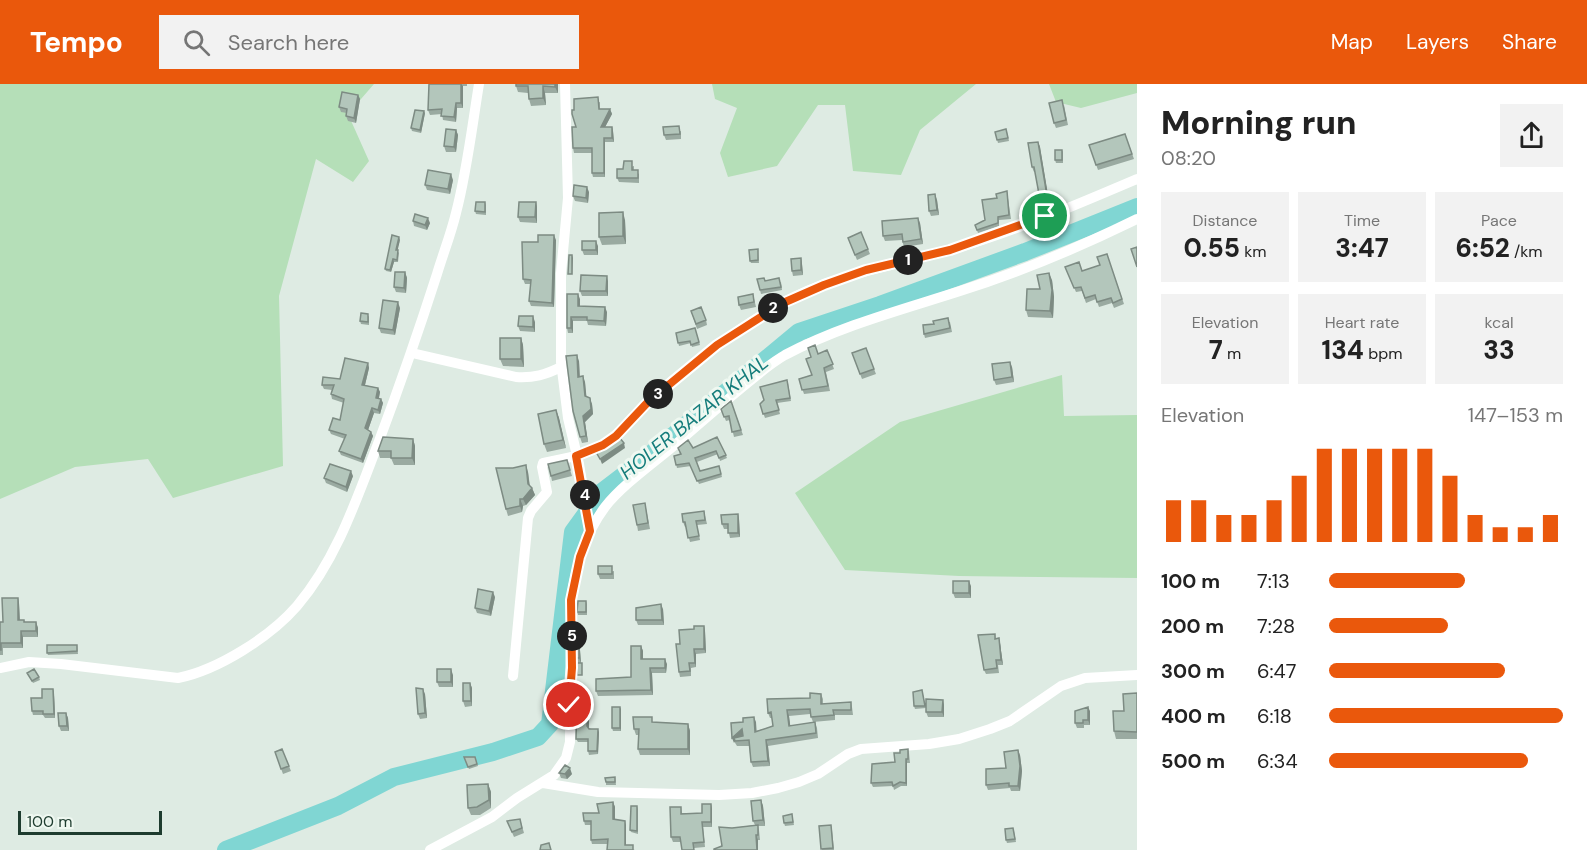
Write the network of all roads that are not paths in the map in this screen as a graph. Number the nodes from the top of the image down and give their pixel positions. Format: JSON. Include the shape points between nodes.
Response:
{"nodes":[{"id":1,"x":479,"y":84,"type":"edge"},
{"id":2,"x":565,"y":84,"type":"edge"},
{"id":3,"x":1137,"y":179,"type":"edge"},
{"id":4,"x":1137,"y":219,"type":"edge"},
{"id":5,"x":412,"y":353,"type":"junction"},
{"id":6,"x":561,"y":366,"type":"junction"},
{"id":7,"x":576,"y":456,"type":"junction"},
{"id":8,"x":590,"y":527,"type":"junction"},
{"id":9,"x":0,"y":668,"type":"edge"},
{"id":10,"x":1137,"y":675,"type":"edge"},
{"id":11,"x":513,"y":676,"type":"dead end"},
{"id":12,"x":543,"y":783,"type":"junction"},
{"id":13,"x":430,"y":850,"type":"edge"}],
"edges":[{"from":1,"to":5,"type":"street","via":[[464,181]]},
{"from":2,"to":6,"type":"street","via":[[568,198],[561,273]]},
{"from":3,"to":7,"type":"street","via":[[994,235],[866,270],[783,303],[717,345],[648,402],[616,436]]},
{"from":4,"to":8,"type":"street","via":[[1041,261],[890,313],[783,356],[698,423],[606,505]]},
{"from":5,"to":6,"type":"street","via":[[516,377],[533,378]]},
{"from":5,"to":9,"type":"street","via":[[346,527],[296,607],[252,644],[219,664],[178,678],[29,662]]},
{"from":6,"to":7,"type":"street"},
{"from":7,"to":8,"type":"street"},
{"from":7,"to":11,"type":"street","via":[[542,466],[547,492],[528,518]]},
{"from":8,"to":12,"type":"street","via":[[571,600],[568,750],[561,766]]},
{"from":10,"to":12,"type":"street","via":[[1085,678],[1061,686],[1010,721],[990,729],[959,739],[861,749],[800,782],[752,793],[598,792]]},
{"from":12,"to":13,"type":"street","via":[[492,817]]}]}
